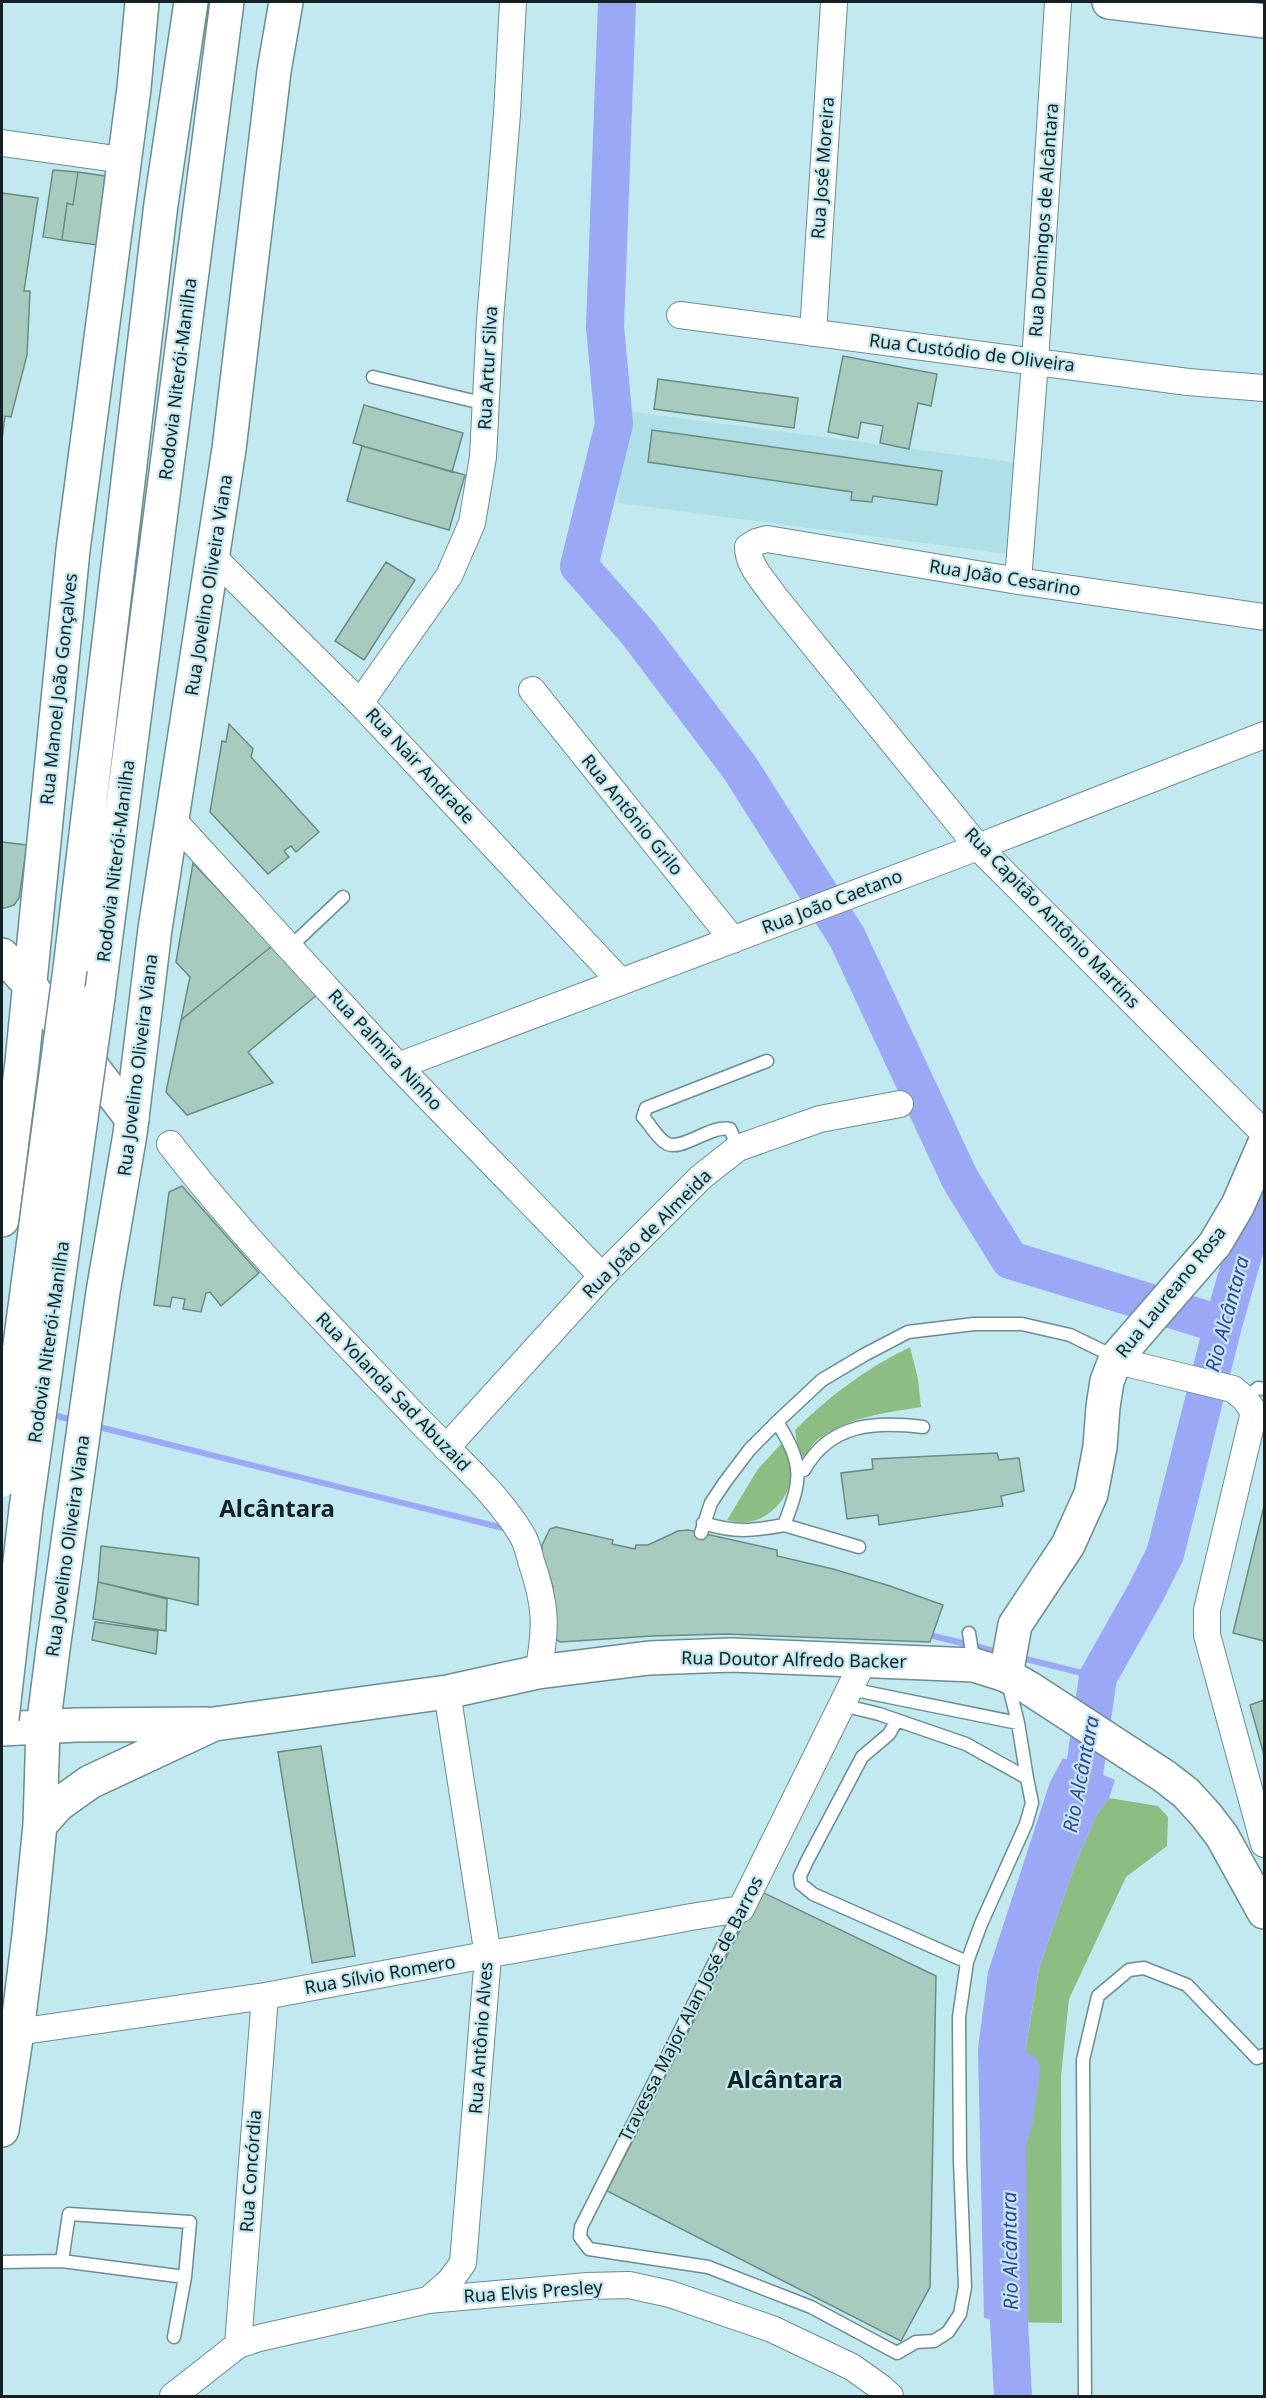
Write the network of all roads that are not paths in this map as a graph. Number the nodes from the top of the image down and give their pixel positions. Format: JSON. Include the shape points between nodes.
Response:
{"nodes":[{"id":1,"x":142,"y":2,"type":"edge"},
{"id":2,"x":191,"y":2,"type":"edge"},
{"id":3,"x":227,"y":2,"type":"edge"},
{"id":4,"x":286,"y":2,"type":"edge"},
{"id":5,"x":513,"y":2,"type":"edge"},
{"id":6,"x":1058,"y":2,"type":"edge"},
{"id":7,"x":1109,"y":2,"type":"edge"},
{"id":8,"x":834,"y":3,"type":"edge"},
{"id":9,"x":1264,"y":21,"type":"edge"},
{"id":10,"x":2,"y":142,"type":"edge"},
{"id":11,"x":123,"y":160,"type":"junction"},
{"id":12,"x":680,"y":315,"type":"dead end"},
{"id":13,"x":813,"y":333,"type":"junction"},
{"id":14,"x":1035,"y":362,"type":"junction"},
{"id":15,"x":373,"y":377,"type":"dead end"},
{"id":16,"x":1264,"y":388,"type":"edge"},
{"id":17,"x":486,"y":404,"type":"junction"},
{"id":18,"x":748,"y":547,"type":"joint"},
{"id":19,"x":213,"y":557,"type":"junction"},
{"id":20,"x":1018,"y":581,"type":"junction"},
{"id":21,"x":1264,"y":617,"type":"edge"},
{"id":22,"x":532,"y":690,"type":"dead end"},
{"id":23,"x":360,"y":703,"type":"junction"},
{"id":24,"x":1264,"y":735,"type":"edge"},
{"id":25,"x":172,"y":819,"type":"junction"},
{"id":26,"x":978,"y":847,"type":"junction"},
{"id":27,"x":343,"y":897,"type":"dead end"},
{"id":28,"x":733,"y":940,"type":"junction"},
{"id":29,"x":290,"y":947,"type":"junction"},
{"id":30,"x":2,"y":955,"type":"edge"},
{"id":31,"x":621,"y":982,"type":"junction"},
{"id":32,"x":29,"y":984,"type":"junction"},
{"id":33,"x":767,"y":1061,"type":"dead end"},
{"id":34,"x":398,"y":1066,"type":"junction"},
{"id":35,"x":900,"y":1104,"type":"dead end"},
{"id":36,"x":132,"y":1119,"type":"junction"},
{"id":37,"x":1264,"y":1133,"type":"edge"},
{"id":38,"x":170,"y":1144,"type":"dead end"},
{"id":39,"x":1264,"y":1145,"type":"edge"},
{"id":40,"x":738,"y":1148,"type":"junction"},
{"id":41,"x":2,"y":1220,"type":"edge"},
{"id":42,"x":602,"y":1276,"type":"junction"},
{"id":43,"x":1127,"y":1352,"type":"junction"},
{"id":44,"x":1247,"y":1393,"type":"edge"},
{"id":45,"x":777,"y":1422,"type":"junction"},
{"id":46,"x":923,"y":1427,"type":"dead end"},
{"id":47,"x":446,"y":1448,"type":"junction"},
{"id":48,"x":798,"y":1472,"type":"junction"},
{"id":49,"x":2,"y":1480,"type":"edge"},
{"id":50,"x":783,"y":1525,"type":"junction"},
{"id":51,"x":859,"y":1547,"type":"dead end"},
{"id":52,"x":969,"y":1633,"type":"dead end"},
{"id":53,"x":864,"y":1660,"type":"junction"},
{"id":54,"x":974,"y":1665,"type":"junction"},
{"id":55,"x":1014,"y":1665,"type":"junction"},
{"id":56,"x":538,"y":1672,"type":"junction"},
{"id":57,"x":447,"y":1692,"type":"junction"},
{"id":58,"x":846,"y":1697,"type":"junction"},
{"id":59,"x":2,"y":1719,"type":"edge"},
{"id":60,"x":897,"y":1720,"type":"junction"},
{"id":61,"x":1018,"y":1723,"type":"junction"},
{"id":62,"x":214,"y":1724,"type":"junction"},
{"id":63,"x":43,"y":1728,"type":"junction"},
{"id":64,"x":2,"y":1729,"type":"edge"},
{"id":65,"x":1027,"y":1778,"type":"junction"},
{"id":66,"x":40,"y":1825,"type":"junction"},
{"id":67,"x":1264,"y":1844,"type":"edge"},
{"id":68,"x":741,"y":1909,"type":"junction"},
{"id":69,"x":1264,"y":1912,"type":"edge"},
{"id":70,"x":488,"y":1956,"type":"junction"},
{"id":71,"x":967,"y":1962,"type":"junction"},
{"id":72,"x":265,"y":1996,"type":"junction"},
{"id":73,"x":17,"y":2032,"type":"junction"},
{"id":74,"x":1264,"y":2055,"type":"edge"},
{"id":75,"x":2,"y":2130,"type":"edge"},
{"id":76,"x":62,"y":2261,"type":"junction"},
{"id":77,"x":2,"y":2262,"type":"edge"},
{"id":78,"x":185,"y":2277,"type":"junction"},
{"id":79,"x":428,"y":2300,"type":"junction"},
{"id":80,"x":174,"y":2337,"type":"dead end"},
{"id":81,"x":238,"y":2345,"type":"junction"},
{"id":82,"x":173,"y":2397,"type":"edge"},
{"id":83,"x":890,"y":2397,"type":"edge"},
{"id":84,"x":1085,"y":2397,"type":"edge"}],
"edges":[{"from":1,"to":11,"type":"main road","name":"Rua Manoel João Gonçalves"},
{"from":2,"to":49,"type":"main road","name":"Rodovia Niterói-Manilha","bridge":true,"via":[[161,204],[70,969]]},
{"from":3,"to":59,"type":"main road","name":"Rodovia Niterói-Manilha","bridge":true,"via":[[98,997],[26,1509]]},
{"from":4,"to":19,"type":"main road","name":"Rua Jovelino Oliveira Viana"},
{"from":5,"to":17,"type":"street","name":"Rua Artur Silva"},
{"from":6,"to":14,"type":"street","name":"Rua Domingos de Alcântara"},
{"from":7,"to":9,"type":"main road"},
{"from":8,"to":13,"type":"street","name":"Rua José Moreira"},
{"from":10,"to":11,"type":"street"},
{"from":11,"to":32,"type":"main road","name":"Rua Manoel João Gonçalves","via":[[73,550]]},
{"from":12,"to":13,"type":"street","name":"Rua Custódio de Oliveira"},
{"from":13,"to":14,"type":"street","name":"Rua Custódio de Oliveira"},
{"from":14,"to":16,"type":"street","name":"Rua Custódio de Oliveira"},
{"from":14,"to":20,"type":"street","name":"Rua Domingos de Alcântara"},
{"from":15,"to":17,"type":"lane"},
{"from":17,"to":23,"type":"street","name":"Rua Artur Silva","via":[[483,457],[471,523],[449,576]]},
{"from":18,"to":20,"type":"street","name":"Rua João Cesarino","via":[[767,539]]},
{"from":18,"to":26,"type":"street","name":"Rua Capitão Antônio Martins","via":[[753,566],[774,596]]},
{"from":19,"to":23,"type":"street","name":"Rua Nair Andrade"},
{"from":19,"to":25,"type":"main road","name":"Rua Jovelino Oliveira Viana"},
{"from":20,"to":21,"type":"street","name":"Rua João Cesarino"},
{"from":22,"to":28,"type":"street","name":"Rua Antônio Grilo"},
{"from":23,"to":31,"type":"street","name":"Rua Nair Andrade"},
{"from":24,"to":26,"type":"street","name":"Rua João Caetano"},
{"from":25,"to":29,"type":"street","name":"Rua Palmira Ninho"},
{"from":25,"to":36,"type":"main road","name":"Rua Jovelino Oliveira Viana","via":[[154,929]]},
{"from":26,"to":28,"type":"street","name":"Rua João Caetano"},
{"from":26,"to":37,"type":"street","name":"Rua Capitão Antônio Martins"},
{"from":27,"to":29,"type":"lane"},
{"from":28,"to":31,"type":"street","name":"Rua João Caetano"},
{"from":29,"to":34,"type":"street","name":"Rua Palmira Ninho"},
{"from":30,"to":32,"type":"main road"},
{"from":31,"to":34,"type":"street","name":"Rua João Caetano"},
{"from":32,"to":36,"type":"main road"},
{"from":32,"to":41,"type":"main road","name":"Rua Manoel João Gonçalves"},
{"from":33,"to":40,"type":"lane","via":[[646,1108],[644,1117],[666,1144],[675,1146],[722,1126],[730,1129]]},
{"from":34,"to":42,"type":"street","name":"Rua Palmira Ninho"},
{"from":35,"to":40,"type":"street","name":"Rua João de Almeida","via":[[820,1119]]},
{"from":36,"to":63,"type":"main road","name":"Rua Jovelino Oliveira Viana","via":[[103,1292]]},
{"from":38,"to":47,"type":"street","name":"Rua Yolanda Sad Abuzaid","via":[[222,1210]]},
{"from":39,"to":43,"type":"main road","name":"Rua Laureano Rosa","via":[[1238,1205],[1215,1244]]},
{"from":40,"to":42,"type":"street","name":"Rua João de Almeida","via":[[701,1177]]},
{"from":42,"to":47,"type":"street","name":"Rua João de Almeida"},
{"from":43,"to":44,"type":"street"},
{"from":43,"to":45,"type":"lane","via":[[1022,1324],[974,1324],[908,1332],[822,1380]]},
{"from":43,"to":55,"type":"main road","name":"Rua Laureano Rosa","via":[[1107,1381],[1091,1494],[1068,1545],[1024,1610]]},
{"from":44,"to":67,"type":"street","via":[[1254,1412],[1207,1610],[1207,1635]]},
{"from":45,"to":48,"type":"lane","via":[[795,1453]]},
{"from":45,"to":50,"type":"lane","via":[[725,1482],[711,1503],[702,1528],[749,1532]]},
{"from":46,"to":48,"type":"lane","via":[[892,1423],[843,1432],[824,1443],[804,1470]]},
{"from":47,"to":56,"type":"street","name":"Rua Yolanda Sad Abuzaid","via":[[503,1506],[523,1536],[545,1615]]},
{"from":48,"to":50,"type":"lane"},
{"from":50,"to":51,"type":"lane"},
{"from":52,"to":54,"type":"lane"},
{"from":53,"to":54,"type":"main road","name":"Rua Doutor Alfredo Backer"},
{"from":53,"to":56,"type":"main road","name":"Rua Doutor Alfredo Backer","via":[[731,1655],[648,1658]]},
{"from":53,"to":58,"type":"street","name":"Travessa Major Alan José de Barros"},
{"from":54,"to":55,"type":"main road","name":"Rua Doutor Alfredo Backer"},
{"from":55,"to":61,"type":"lane"},
{"from":55,"to":69,"type":"main road","name":"Rua Doutor Alfredo Backer","via":[[1186,1793],[1222,1836]]},
{"from":56,"to":57,"type":"main road","name":"Rua Doutor Alfredo Backer"},
{"from":57,"to":62,"type":"main road","name":"Rua Doutor Alfredo Backer"},
{"from":57,"to":70,"type":"street","name":"Rua Antônio Alves"},
{"from":58,"to":60,"type":"lane"},
{"from":58,"to":61,"type":"lane"},
{"from":58,"to":68,"type":"street","name":"Travessa Major Alan José de Barros"},
{"from":60,"to":65,"type":"lane","via":[[966,1744]]},
{"from":60,"to":71,"type":"lane","via":[[890,1734],[862,1756],[803,1868],[801,1884],[813,1894]]},
{"from":61,"to":65,"type":"lane"},
{"from":62,"to":63,"type":"main road"},
{"from":62,"to":66,"type":"main road","name":"Rua Doutor Alfredo Backer","via":[[90,1782],[59,1804]]},
{"from":63,"to":64,"type":"main road"},
{"from":63,"to":66,"type":"main road","name":"Rua Jovelino Oliveira Viana"},
{"from":65,"to":71,"type":"lane","via":[[1032,1803],[1026,1824]]},
{"from":66,"to":73,"type":"main road","name":"Rua Jovelino Oliveira Viana"},
{"from":68,"to":70,"type":"street","name":"Rua Sílvio Romero"},
{"from":68,"to":71,"type":"lane","name":"Travessa Major Alan José de Barros","via":[[581,2228],[580,2237],[589,2248],[708,2267],[811,2307],[897,2353],[948,2332],[960,2314],[965,2287],[959,2017]]},
{"from":70,"to":72,"type":"street","name":"Rua Sílvio Romero"},
{"from":70,"to":79,"type":"street","name":"Rua Antônio Alves","via":[[463,2263]]},
{"from":72,"to":73,"type":"street","name":"Rua Sílvio Romero"},
{"from":72,"to":81,"type":"street","name":"Rua Concórdia"},
{"from":73,"to":75,"type":"main road","name":"Rua Jovelino Oliveira Viana"},
{"from":74,"to":84,"type":"lane","via":[[1257,2058],[1187,1985],[1144,1968],[1129,1970],[1098,1996],[1083,2060]]},
{"from":76,"to":77,"type":"lane"},
{"from":76,"to":78,"type":"lane"},
{"from":76,"to":78,"type":"lane","via":[[69,2214],[190,2222]]},
{"from":78,"to":80,"type":"lane"},
{"from":79,"to":81,"type":"street","name":"Rua Elvis Presley"},
{"from":79,"to":83,"type":"street","name":"Rua Elvis Presley","via":[[629,2285],[670,2294],[772,2329],[852,2367]]},
{"from":81,"to":82,"type":"street","name":"Rua Elvis Presley"}]}
